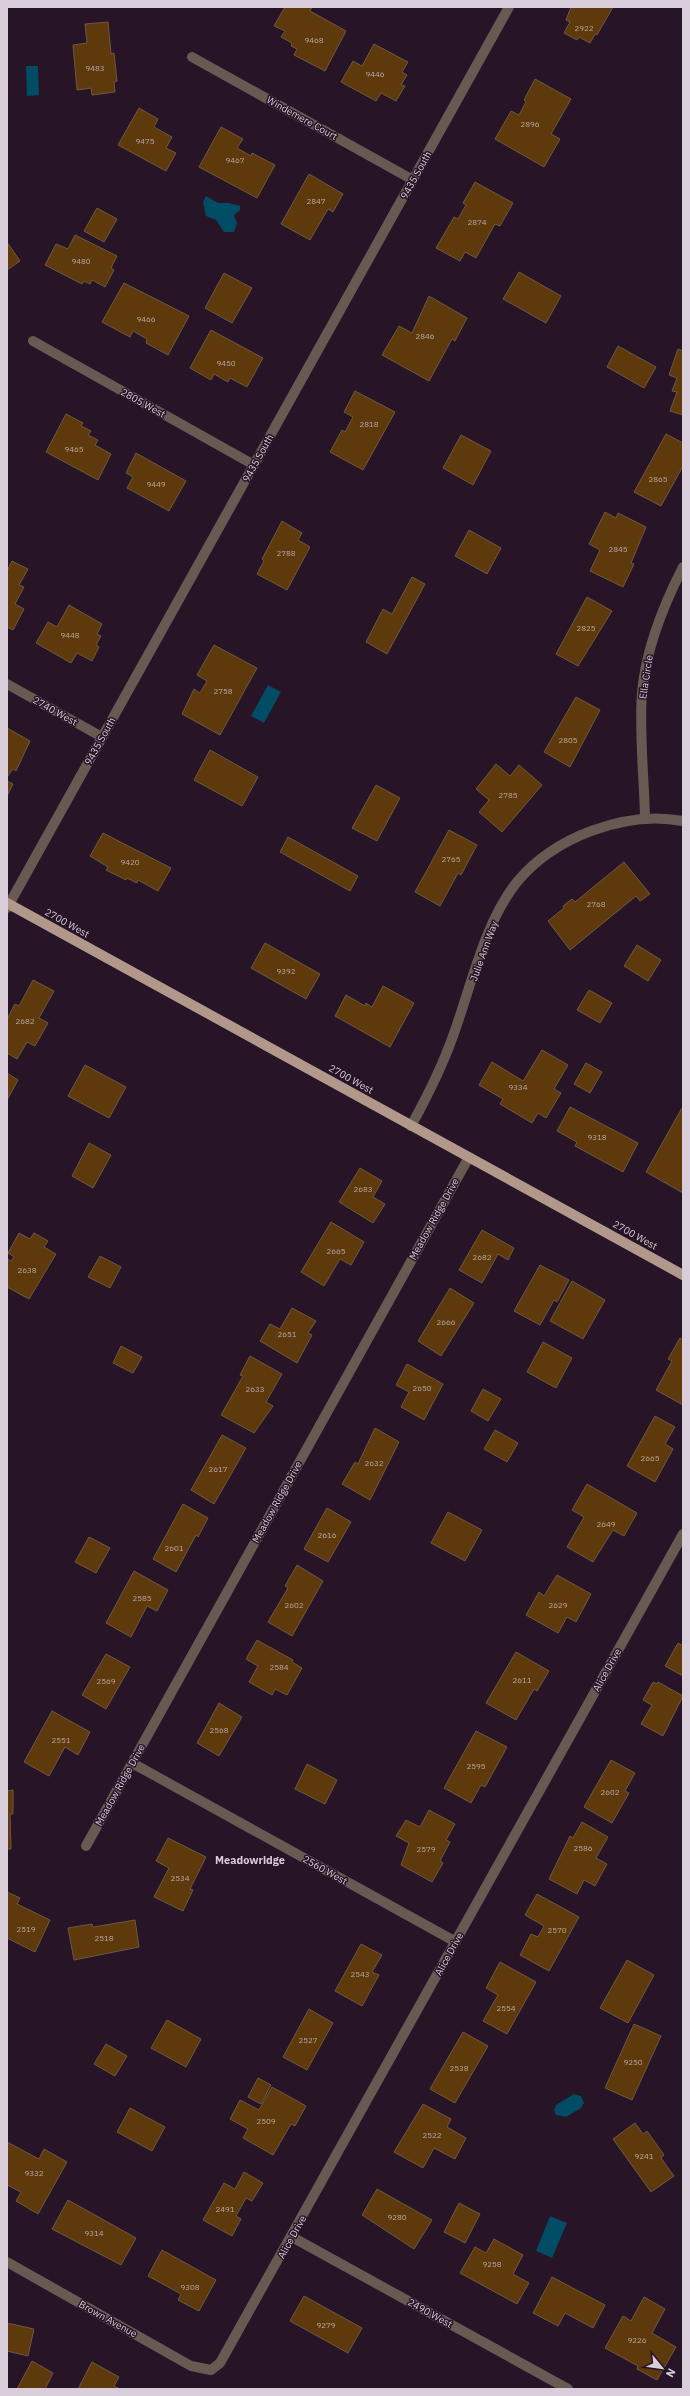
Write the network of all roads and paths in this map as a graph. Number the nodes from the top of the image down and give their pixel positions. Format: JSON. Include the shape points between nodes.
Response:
{"nodes":[{"id":1,"x":509,"y":7,"type":"edge"},
{"id":2,"x":192,"y":57,"type":"dead end"},
{"id":3,"x":413,"y":180,"type":"junction"},
{"id":4,"x":33,"y":342,"type":"dead end"},
{"id":5,"x":254,"y":465,"type":"junction"},
{"id":6,"x":683,"y":567,"type":"edge"},
{"id":7,"x":7,"y":684,"type":"edge"},
{"id":8,"x":102,"y":737,"type":"junction"},
{"id":9,"x":645,"y":817,"type":"junction"},
{"id":10,"x":683,"y":821,"type":"edge"},
{"id":11,"x":8,"y":905,"type":"edge"},
{"id":12,"x":411,"y":1126,"type":"junction"},
{"id":13,"x":469,"y":1157,"type":"junction"},
{"id":14,"x":683,"y":1275,"type":"edge"},
{"id":15,"x":683,"y":1534,"type":"edge"},
{"id":16,"x":132,"y":1763,"type":"junction"},
{"id":17,"x":86,"y":1846,"type":"dead end"},
{"id":18,"x":456,"y":1942,"type":"junction"},
{"id":19,"x":292,"y":2237,"type":"junction"},
{"id":20,"x":7,"y":2262,"type":"edge"},
{"id":21,"x":211,"y":2370,"type":"joint"},
{"id":22,"x":568,"y":2389,"type":"edge"}],
"edges":[{"from":1,"to":3,"type":"street","name":"9435 South"},
{"from":2,"to":3,"type":"street","name":"Windemere Court"},
{"from":3,"to":5,"type":"street","name":"9435 South"},
{"from":4,"to":5,"type":"street","name":"2805 West"},
{"from":5,"to":8,"type":"street","name":"9435 South"},
{"from":6,"to":9,"type":"street","name":"Ella Circle","via":[[667,598],[652,640],[642,690],[641,739]]},
{"from":7,"to":8,"type":"street","name":"2740 West"},
{"from":8,"to":11,"type":"street","name":"9435 South"},
{"from":9,"to":10,"type":"street","name":"Julie Ann Way"},
{"from":9,"to":12,"type":"street","name":"Julie Ann Way","via":[[592,830],[551,852],[517,882],[492,924],[453,1037]]},
{"from":11,"to":12,"type":"main road","name":"2700 West"},
{"from":12,"to":13,"type":"main road","name":"2700 West"},
{"from":13,"to":14,"type":"main road","name":"2700 West"},
{"from":13,"to":16,"type":"street","name":"Meadow Ridge Drive"},
{"from":15,"to":18,"type":"street","name":"Alice Drive"},
{"from":16,"to":17,"type":"street","name":"Meadow Ridge Drive"},
{"from":16,"to":18,"type":"street","name":"2560 West"},
{"from":18,"to":19,"type":"street","name":"Alice Drive"},
{"from":19,"to":21,"type":"street","name":"Alice Drive","via":[[224,2359]]},
{"from":19,"to":22,"type":"street","name":"2490 West"},
{"from":20,"to":21,"type":"street","name":"Brown Avenue","via":[[191,2366]]}]}
